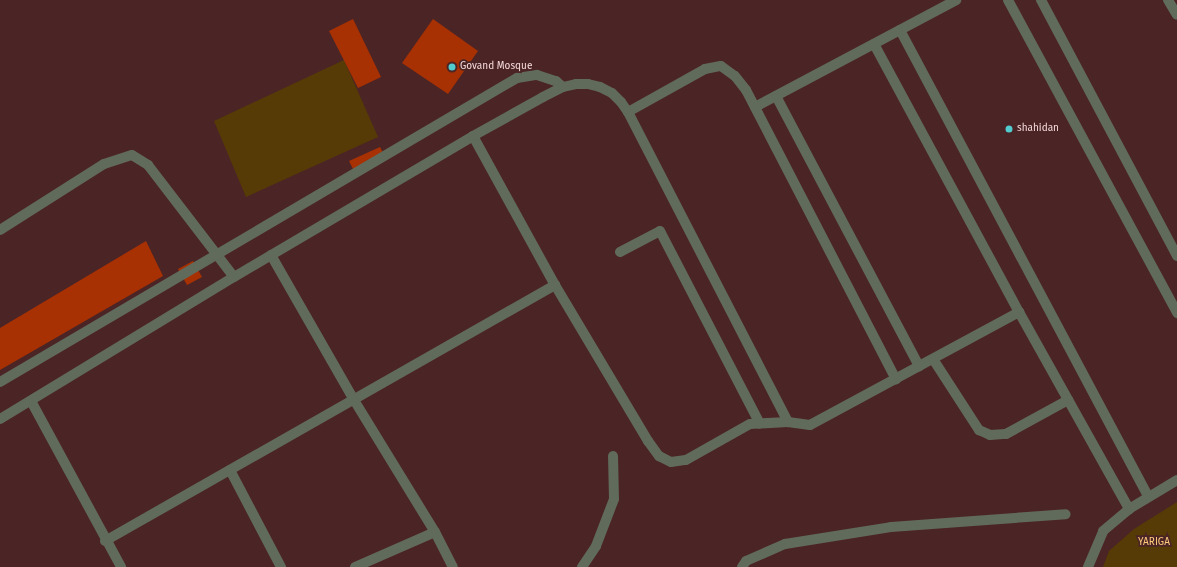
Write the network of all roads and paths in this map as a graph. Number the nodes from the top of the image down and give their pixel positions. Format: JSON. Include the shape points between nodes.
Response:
{"nodes":[{"id":1,"x":956,"y":0,"type":"edge"},
{"id":2,"x":1008,"y":0,"type":"edge"},
{"id":3,"x":1040,"y":0,"type":"edge"},
{"id":4,"x":1168,"y":0,"type":"edge"},
{"id":5,"x":1177,"y":15,"type":"edge"},
{"id":6,"x":900,"y":30,"type":"junction"},
{"id":7,"x":874,"y":44,"type":"junction"},
{"id":8,"x":563,"y":86,"type":"junction"},
{"id":9,"x":776,"y":96,"type":"junction"},
{"id":10,"x":755,"y":107,"type":"junction"},
{"id":11,"x":628,"y":112,"type":"junction"},
{"id":12,"x":473,"y":136,"type":"junction"},
{"id":13,"x":0,"y":230,"type":"edge"},
{"id":14,"x":620,"y":252,"type":"dead end"},
{"id":15,"x":218,"y":255,"type":"junction"},
{"id":16,"x":272,"y":255,"type":"junction"},
{"id":17,"x":1177,"y":256,"type":"edge"},
{"id":18,"x":234,"y":277,"type":"junction"},
{"id":19,"x":555,"y":285,"type":"junction"},
{"id":20,"x":1019,"y":312,"type":"junction"},
{"id":21,"x":1177,"y":313,"type":"edge"},
{"id":22,"x":933,"y":359,"type":"junction"},
{"id":23,"x":919,"y":366,"type":"junction"},
{"id":24,"x":896,"y":379,"type":"junction"},
{"id":25,"x":0,"y":382,"type":"edge"},
{"id":26,"x":31,"y":400,"type":"junction"},
{"id":27,"x":354,"y":400,"type":"junction"},
{"id":28,"x":1068,"y":400,"type":"junction"},
{"id":29,"x":0,"y":419,"type":"edge"},
{"id":30,"x":788,"y":422,"type":"junction"},
{"id":31,"x":760,"y":424,"type":"junction"},
{"id":32,"x":613,"y":456,"type":"dead end"},
{"id":33,"x":230,"y":470,"type":"junction"},
{"id":34,"x":1177,"y":480,"type":"edge"},
{"id":35,"x":1148,"y":496,"type":"junction"},
{"id":36,"x":1129,"y":509,"type":"junction"},
{"id":37,"x":1066,"y":514,"type":"dead end"},
{"id":38,"x":435,"y":532,"type":"junction"},
{"id":39,"x":105,"y":541,"type":"junction"},
{"id":40,"x":120,"y":567,"type":"edge"},
{"id":41,"x":281,"y":567,"type":"edge"},
{"id":42,"x":355,"y":567,"type":"edge"},
{"id":43,"x":453,"y":567,"type":"edge"},
{"id":44,"x":582,"y":567,"type":"edge"},
{"id":45,"x":742,"y":567,"type":"edge"},
{"id":46,"x":1088,"y":567,"type":"edge"}],
"edges":[{"from":1,"to":6,"type":"street"},
{"from":2,"to":21,"type":"street"},
{"from":3,"to":17,"type":"street"},
{"from":4,"to":5,"type":"street"},
{"from":6,"to":7,"type":"street"},
{"from":6,"to":35,"type":"street"},
{"from":7,"to":9,"type":"street"},
{"from":7,"to":20,"type":"street"},
{"from":8,"to":11,"type":"street","via":[[588,84],[600,87],[621,102]]},
{"from":8,"to":12,"type":"street"},
{"from":8,"to":15,"type":"street","via":[[542,76],[527,75],[518,78]]},
{"from":9,"to":10,"type":"street"},
{"from":9,"to":23,"type":"street"},
{"from":10,"to":11,"type":"street","via":[[735,76],[721,66],[705,69]]},
{"from":10,"to":24,"type":"street"},
{"from":11,"to":30,"type":"street"},
{"from":12,"to":16,"type":"street"},
{"from":12,"to":19,"type":"street"},
{"from":13,"to":15,"type":"street","via":[[104,164],[132,155],[148,165]]},
{"from":14,"to":31,"type":"street","via":[[660,231]]},
{"from":15,"to":18,"type":"street"},
{"from":15,"to":25,"type":"street"},
{"from":16,"to":18,"type":"street"},
{"from":16,"to":27,"type":"street"},
{"from":18,"to":26,"type":"street"},
{"from":19,"to":27,"type":"street"},
{"from":19,"to":31,"type":"street","via":[[659,456],[671,462],[686,460],[750,424]]},
{"from":20,"to":22,"type":"street"},
{"from":20,"to":28,"type":"street"},
{"from":22,"to":23,"type":"street"},
{"from":22,"to":28,"type":"street","via":[[979,430],[990,434],[1006,434]]},
{"from":23,"to":24,"type":"street"},
{"from":24,"to":30,"type":"street","via":[[810,425]]},
{"from":26,"to":29,"type":"street"},
{"from":26,"to":39,"type":"street"},
{"from":27,"to":33,"type":"street"},
{"from":27,"to":38,"type":"street"},
{"from":28,"to":36,"type":"street"},
{"from":30,"to":31,"type":"street"},
{"from":32,"to":44,"type":"street","via":[[614,499],[596,546]]},
{"from":33,"to":39,"type":"street"},
{"from":33,"to":41,"type":"street"},
{"from":34,"to":35,"type":"street"},
{"from":35,"to":36,"type":"street"},
{"from":36,"to":46,"type":"street","via":[[1103,531]]},
{"from":37,"to":45,"type":"street","via":[[876,529],[785,544],[746,561]]},
{"from":38,"to":42,"type":"street"},
{"from":38,"to":43,"type":"street"},
{"from":39,"to":40,"type":"street"}]}
